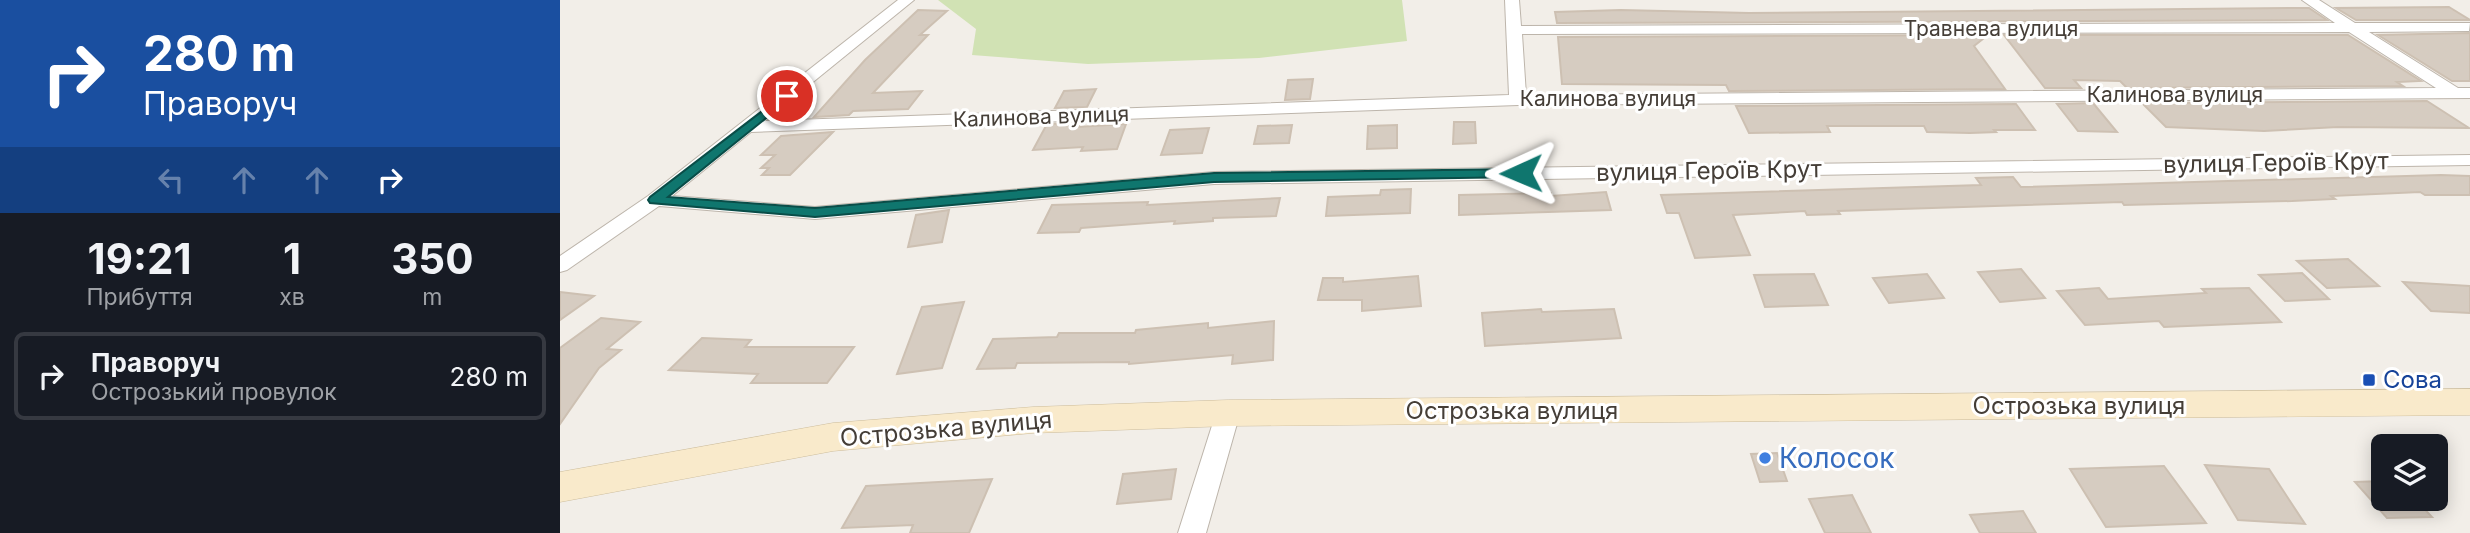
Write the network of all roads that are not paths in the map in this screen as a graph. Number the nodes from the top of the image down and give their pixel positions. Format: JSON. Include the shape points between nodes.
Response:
{"nodes":[{"id":1,"x":908,"y":0,"type":"edge"},
{"id":2,"x":1512,"y":0,"type":"edge"},
{"id":3,"x":2309,"y":0,"type":"edge"},
{"id":4,"x":2352,"y":27,"type":"junction"},
{"id":5,"x":2469,"y":27,"type":"edge"},
{"id":6,"x":1513,"y":30,"type":"junction"},
{"id":7,"x":2465,"y":96,"type":"edge"},
{"id":8,"x":1518,"y":100,"type":"junction"},
{"id":9,"x":747,"y":127,"type":"junction"},
{"id":10,"x":2470,"y":160,"type":"edge"},
{"id":11,"x":655,"y":200,"type":"junction"},
{"id":12,"x":560,"y":267,"type":"edge"},
{"id":13,"x":2470,"y":402,"type":"edge"},
{"id":14,"x":1228,"y":413,"type":"junction"},
{"id":15,"x":560,"y":487,"type":"edge"},
{"id":16,"x":1192,"y":533,"type":"edge"}],
"edges":[{"from":1,"to":9,"type":"street"},
{"from":2,"to":6,"type":"street"},
{"from":3,"to":4,"type":"street"},
{"from":4,"to":5,"type":"street","name":"Травнева вулиця"},
{"from":4,"to":6,"type":"street","name":"Травнева вулиця"},
{"from":4,"to":7,"type":"street"},
{"from":6,"to":8,"type":"street"},
{"from":7,"to":8,"type":"street","name":"Калинова вулиця"},
{"from":8,"to":9,"type":"street","name":"Калинова вулиця"},
{"from":9,"to":11,"type":"street"},
{"from":10,"to":11,"type":"street","name":"вулиця Героїв Крут","via":[[1214,178],[815,213]]},
{"from":11,"to":12,"type":"street"},
{"from":13,"to":14,"type":"main road","name":"Острозька вулиця"},
{"from":14,"to":15,"type":"main road","name":"Острозька вулиця","via":[[1033,420],[833,437]]},
{"from":14,"to":16,"type":"street"}]}
